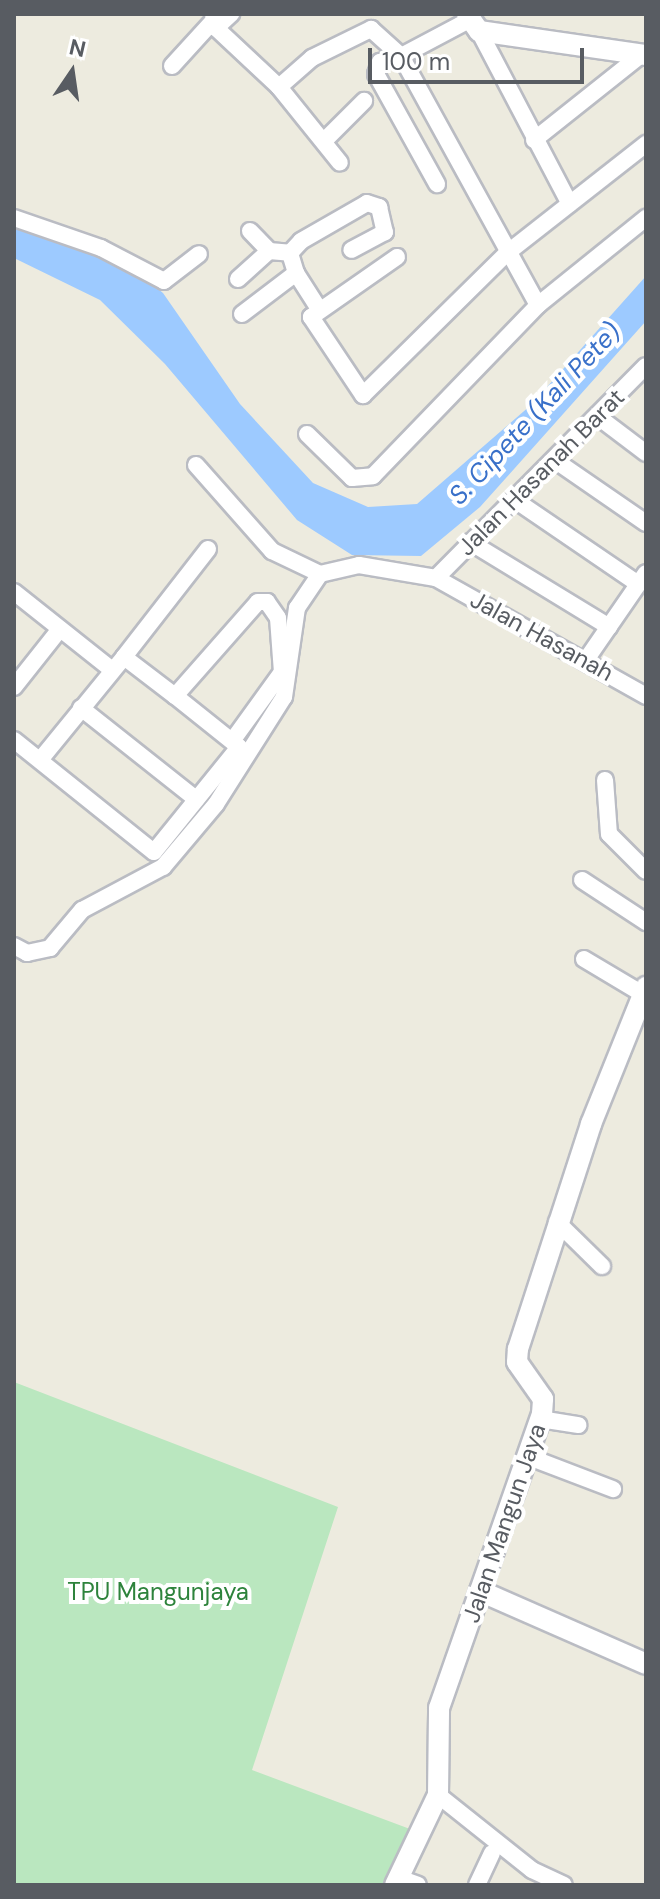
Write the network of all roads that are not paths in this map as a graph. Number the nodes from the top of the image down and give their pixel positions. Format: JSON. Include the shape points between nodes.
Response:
{"nodes":[{"id":1,"x":231,"y":14,"type":"edge"},
{"id":2,"x":214,"y":21,"type":"edge"},
{"id":3,"x":472,"y":21,"type":"edge"},
{"id":4,"x":644,"y":55,"type":"edge"},
{"id":5,"x":401,"y":56,"type":"junction"},
{"id":6,"x":172,"y":66,"type":"dead end"},
{"id":7,"x":279,"y":87,"type":"junction"},
{"id":8,"x":364,"y":101,"type":"dead end"},
{"id":9,"x":326,"y":139,"type":"junction"},
{"id":10,"x":534,"y":140,"type":"junction"},
{"id":11,"x":646,"y":144,"type":"edge"},
{"id":12,"x":340,"y":163,"type":"dead end"},
{"id":13,"x":437,"y":184,"type":"dead end"},
{"id":14,"x":570,"y":204,"type":"junction"},
{"id":15,"x":14,"y":218,"type":"edge"},
{"id":16,"x":646,"y":218,"type":"edge"},
{"id":17,"x":250,"y":231,"type":"dead end"},
{"id":18,"x":351,"y":250,"type":"dead end"},
{"id":19,"x":269,"y":251,"type":"junction"},
{"id":20,"x":290,"y":253,"type":"junction"},
{"id":21,"x":507,"y":253,"type":"junction"},
{"id":22,"x":199,"y":254,"type":"dead end"},
{"id":23,"x":397,"y":257,"type":"dead end"},
{"id":24,"x":296,"y":273,"type":"junction"},
{"id":25,"x":238,"y":279,"type":"dead end"},
{"id":26,"x":538,"y":305,"type":"junction"},
{"id":27,"x":319,"y":309,"type":"junction"},
{"id":28,"x":242,"y":314,"type":"dead end"},
{"id":29,"x":644,"y":373,"type":"edge"},
{"id":30,"x":597,"y":416,"type":"junction"},
{"id":31,"x":307,"y":434,"type":"dead end"},
{"id":32,"x":646,"y":453,"type":"edge"},
{"id":33,"x":556,"y":461,"type":"junction"},
{"id":34,"x":196,"y":465,"type":"dead end"},
{"id":35,"x":515,"y":500,"type":"junction"},
{"id":36,"x":646,"y":523,"type":"edge"},
{"id":37,"x":470,"y":542,"type":"junction"},
{"id":38,"x":208,"y":549,"type":"dead end"},
{"id":39,"x":320,"y":574,"type":"junction"},
{"id":40,"x":436,"y":578,"type":"junction"},
{"id":41,"x":642,"y":579,"type":"edge"},
{"id":42,"x":14,"y":592,"type":"edge"},
{"id":43,"x":609,"y":627,"type":"junction"},
{"id":44,"x":60,"y":629,"type":"junction"},
{"id":45,"x":588,"y":657,"type":"junction"},
{"id":46,"x":118,"y":664,"type":"junction"},
{"id":47,"x":14,"y":687,"type":"edge"},
{"id":48,"x":175,"y":696,"type":"junction"},
{"id":49,"x":646,"y":696,"type":"edge"},
{"id":50,"x":81,"y":708,"type":"junction"},
{"id":51,"x":14,"y":740,"type":"edge"},
{"id":52,"x":232,"y":741,"type":"junction"},
{"id":53,"x":40,"y":760,"type":"junction"},
{"id":54,"x":605,"y":780,"type":"dead end"},
{"id":55,"x":196,"y":799,"type":"junction"},
{"id":56,"x":646,"y":871,"type":"edge"},
{"id":57,"x":582,"y":880,"type":"dead end"},
{"id":58,"x":646,"y":922,"type":"edge"},
{"id":59,"x":14,"y":946,"type":"edge"},
{"id":60,"x":584,"y":959,"type":"dead end"},
{"id":61,"x":645,"y":993,"type":"edge"},
{"id":62,"x":557,"y":1222,"type":"junction"},
{"id":63,"x":602,"y":1266,"type":"dead end"},
{"id":64,"x":540,"y":1419,"type":"junction"},
{"id":65,"x":579,"y":1425,"type":"dead end"},
{"id":66,"x":529,"y":1457,"type":"junction"},
{"id":67,"x":613,"y":1489,"type":"dead end"},
{"id":68,"x":480,"y":1591,"type":"junction"},
{"id":69,"x":646,"y":1664,"type":"edge"},
{"id":70,"x":438,"y":1795,"type":"junction"},
{"id":71,"x":492,"y":1853,"type":"dead end"},
{"id":72,"x":404,"y":1883,"type":"edge"},
{"id":73,"x":477,"y":1885,"type":"edge"},
{"id":74,"x":564,"y":1885,"type":"edge"}],
"edges":[{"from":1,"to":2,"type":"street"},
{"from":2,"to":6,"type":"street"},
{"from":2,"to":7,"type":"street"},
{"from":3,"to":4,"type":"street"},
{"from":3,"to":5,"type":"street"},
{"from":3,"to":10,"type":"street"},
{"from":4,"to":10,"type":"street"},
{"from":5,"to":7,"type":"street","via":[[371,29],[312,58]]},
{"from":5,"to":13,"type":"street","via":[[380,62],[377,78]]},
{"from":5,"to":21,"type":"street"},
{"from":7,"to":9,"type":"street"},
{"from":8,"to":9,"type":"street"},
{"from":9,"to":12,"type":"street"},
{"from":10,"to":14,"type":"street"},
{"from":11,"to":14,"type":"street"},
{"from":14,"to":21,"type":"street"},
{"from":15,"to":22,"type":"street","via":[[101,248],[164,281]]},
{"from":16,"to":26,"type":"street"},
{"from":17,"to":19,"type":"street"},
{"from":18,"to":20,"type":"street","via":[[385,232],[379,207],[367,203]]},
{"from":19,"to":20,"type":"street"},
{"from":19,"to":25,"type":"street"},
{"from":20,"to":24,"type":"street"},
{"from":21,"to":26,"type":"street"},
{"from":21,"to":27,"type":"street","via":[[363,395],[315,330],[311,317]]},
{"from":23,"to":27,"type":"street"},
{"from":24,"to":27,"type":"street"},
{"from":24,"to":28,"type":"street"},
{"from":26,"to":31,"type":"street","via":[[373,476],[352,478]]},
{"from":29,"to":30,"type":"street","name":"Jalan Hasanah Barat"},
{"from":30,"to":32,"type":"street"},
{"from":30,"to":33,"type":"street","name":"Jalan Hasanah Barat"},
{"from":33,"to":35,"type":"street","name":"Jalan Hasanah Barat"},
{"from":33,"to":36,"type":"street"},
{"from":34,"to":39,"type":"street","via":[[272,551]]},
{"from":35,"to":37,"type":"street","name":"Jalan Hasanah Barat"},
{"from":35,"to":41,"type":"street"},
{"from":37,"to":40,"type":"street","name":"Jalan Hasanah Barat"},
{"from":37,"to":43,"type":"street"},
{"from":38,"to":46,"type":"street"},
{"from":39,"to":40,"type":"street","name":"Jalan Hasanah","via":[[370,566]]},
{"from":39,"to":59,"type":"street","via":[[297,608],[284,697],[216,804],[163,867],[82,910],[50,948],[27,953]]},
{"from":40,"to":45,"type":"street","name":"Jalan Hasanah"},
{"from":41,"to":43,"type":"street"},
{"from":42,"to":44,"type":"street"},
{"from":43,"to":45,"type":"street"},
{"from":44,"to":46,"type":"street"},
{"from":44,"to":47,"type":"street"},
{"from":45,"to":49,"type":"street","name":"Jalan Hasanah"},
{"from":46,"to":48,"type":"street"},
{"from":46,"to":50,"type":"street"},
{"from":48,"to":52,"type":"street"},
{"from":48,"to":52,"type":"street","via":[[258,602],[270,604],[283,641],[282,672]]},
{"from":50,"to":53,"type":"street"},
{"from":50,"to":55,"type":"street"},
{"from":51,"to":53,"type":"street"},
{"from":52,"to":55,"type":"street","via":[[239,747]]},
{"from":53,"to":55,"type":"street","via":[[154,852]]},
{"from":54,"to":56,"type":"street","via":[[609,834]]},
{"from":57,"to":58,"type":"street"},
{"from":60,"to":61,"type":"street"},
{"from":61,"to":62,"type":"street","name":"Jalan Mangun Jaya"},
{"from":62,"to":63,"type":"street"},
{"from":62,"to":64,"type":"street","name":"Jalan Mangun Jaya","via":[[518,1349],[517,1362],[543,1399]]},
{"from":64,"to":65,"type":"street"},
{"from":64,"to":66,"type":"street","name":"Jalan Mangun Jaya"},
{"from":66,"to":67,"type":"street"},
{"from":66,"to":68,"type":"street","name":"Jalan Mangun Jaya"},
{"from":68,"to":69,"type":"street"},
{"from":68,"to":70,"type":"street","name":"Jalan Mangun Jaya","via":[[439,1708]]},
{"from":70,"to":72,"type":"street","name":"Jalan Mangun Jaya"},
{"from":70,"to":74,"type":"street","via":[[532,1870]]},
{"from":71,"to":73,"type":"street"}]}
